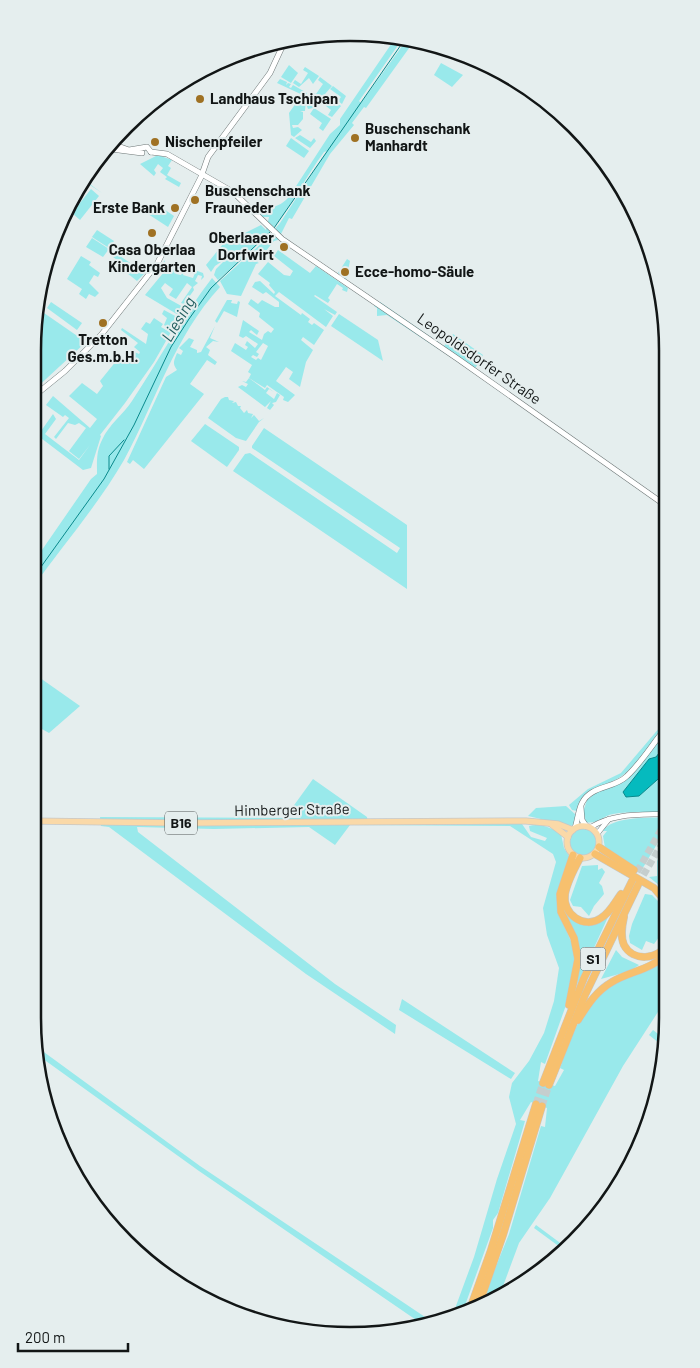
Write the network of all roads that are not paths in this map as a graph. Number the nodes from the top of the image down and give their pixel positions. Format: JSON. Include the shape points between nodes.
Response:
{"nodes":[{"id":1,"x":281,"y":49,"type":"edge"},
{"id":2,"x":118,"y":146,"type":"edge"},
{"id":3,"x":115,"y":149,"type":"edge"},
{"id":4,"x":143,"y":151,"type":"junction"},
{"id":5,"x":202,"y":174,"type":"junction"},
{"id":6,"x":41,"y":390,"type":"edge"},
{"id":7,"x":659,"y":501,"type":"edge"},
{"id":8,"x":659,"y":737,"type":"edge"},
{"id":9,"x":581,"y":807,"type":"junction"},
{"id":10,"x":659,"y":814,"type":"edge"},
{"id":11,"x":610,"y":818,"type":"junction"},
{"id":12,"x":41,"y":821,"type":"edge"},
{"id":13,"x":551,"y":824,"type":"junction"},
{"id":14,"x":588,"y":827,"type":"junction"},
{"id":15,"x":574,"y":829,"type":"junction"},
{"id":16,"x":598,"y":834,"type":"junction"},
{"id":17,"x":568,"y":837,"type":"junction"},
{"id":18,"x":597,"y":850,"type":"junction"},
{"id":19,"x":573,"y":855,"type":"junction"},
{"id":20,"x":580,"y":858,"type":"junction"},
{"id":21,"x":633,"y":884,"type":"junction"},
{"id":22,"x":659,"y":887,"type":"edge"},
{"id":23,"x":659,"y":894,"type":"edge"},
{"id":24,"x":626,"y":907,"type":"junction"},
{"id":25,"x":659,"y":952,"type":"edge"},
{"id":26,"x":659,"y":960,"type":"edge"},
{"id":27,"x":565,"y":1032,"type":"junction"},
{"id":28,"x":546,"y":1084,"type":"tunnel mouth"},
{"id":29,"x":481,"y":1297,"type":"edge"},
{"id":30,"x":473,"y":1301,"type":"edge"}],
"edges":[{"from":1,"to":5,"type":"main road","via":[[270,73],[212,151]]},
{"from":2,"to":4,"type":"main road"},
{"from":3,"to":4,"type":"main road"},
{"from":4,"to":5,"type":"main road","via":[[147,156],[151,152],[167,154]]},
{"from":5,"to":6,"type":"main road","via":[[158,263],[101,335]]},
{"from":5,"to":7,"type":"main road","name":"Leopoldsdorfer Straße","via":[[233,192],[277,234]]},
{"from":8,"to":9,"type":"main road","via":[[627,776],[591,792]]},
{"from":9,"to":14,"type":"main road","via":[[582,820]]},
{"from":9,"to":15,"type":"main road"},
{"from":10,"to":11,"type":"street"},
{"from":11,"to":14,"type":"street"},
{"from":11,"to":16,"type":"street"},
{"from":12,"to":13,"type":"main road","name":"Himberger Straße","number":"B16","via":[[526,821]]},
{"from":13,"to":15,"type":"main road","name":"Himberger Straße","number":"B16"},
{"from":13,"to":17,"type":"main road"},
{"from":14,"to":15,"type":"main road"},
{"from":14,"to":16,"type":"main road"},
{"from":15,"to":17,"type":"main road"},
{"from":16,"to":18,"type":"main road"},
{"from":17,"to":19,"type":"main road","via":[[568,847]]},
{"from":18,"to":20,"type":"main road","via":[[588,858]]},
{"from":18,"to":22,"type":"highway"},
{"from":18,"to":23,"type":"highway"},
{"from":19,"to":20,"type":"main road"},
{"from":19,"to":27,"type":"highway","via":[[560,894],[561,912],[575,943],[578,959]]},
{"from":20,"to":21,"type":"highway","via":[[565,896],[567,910],[578,920],[600,920]]},
{"from":21,"to":24,"type":"highway","number":"S1"},
{"from":21,"to":27,"type":"highway","number":"S1","via":[[584,978]]},
{"from":24,"to":25,"type":"highway","via":[[622,937],[628,950],[640,957]]},
{"from":24,"to":27,"type":"highway","number":"S1"},
{"from":26,"to":27,"type":"highway","via":[[602,989]]},
{"from":27,"to":28,"type":"highway","number":"S1"},
{"from":29,"to":30,"type":"highway","via":[[506,1226],[539,1105]]}]}
